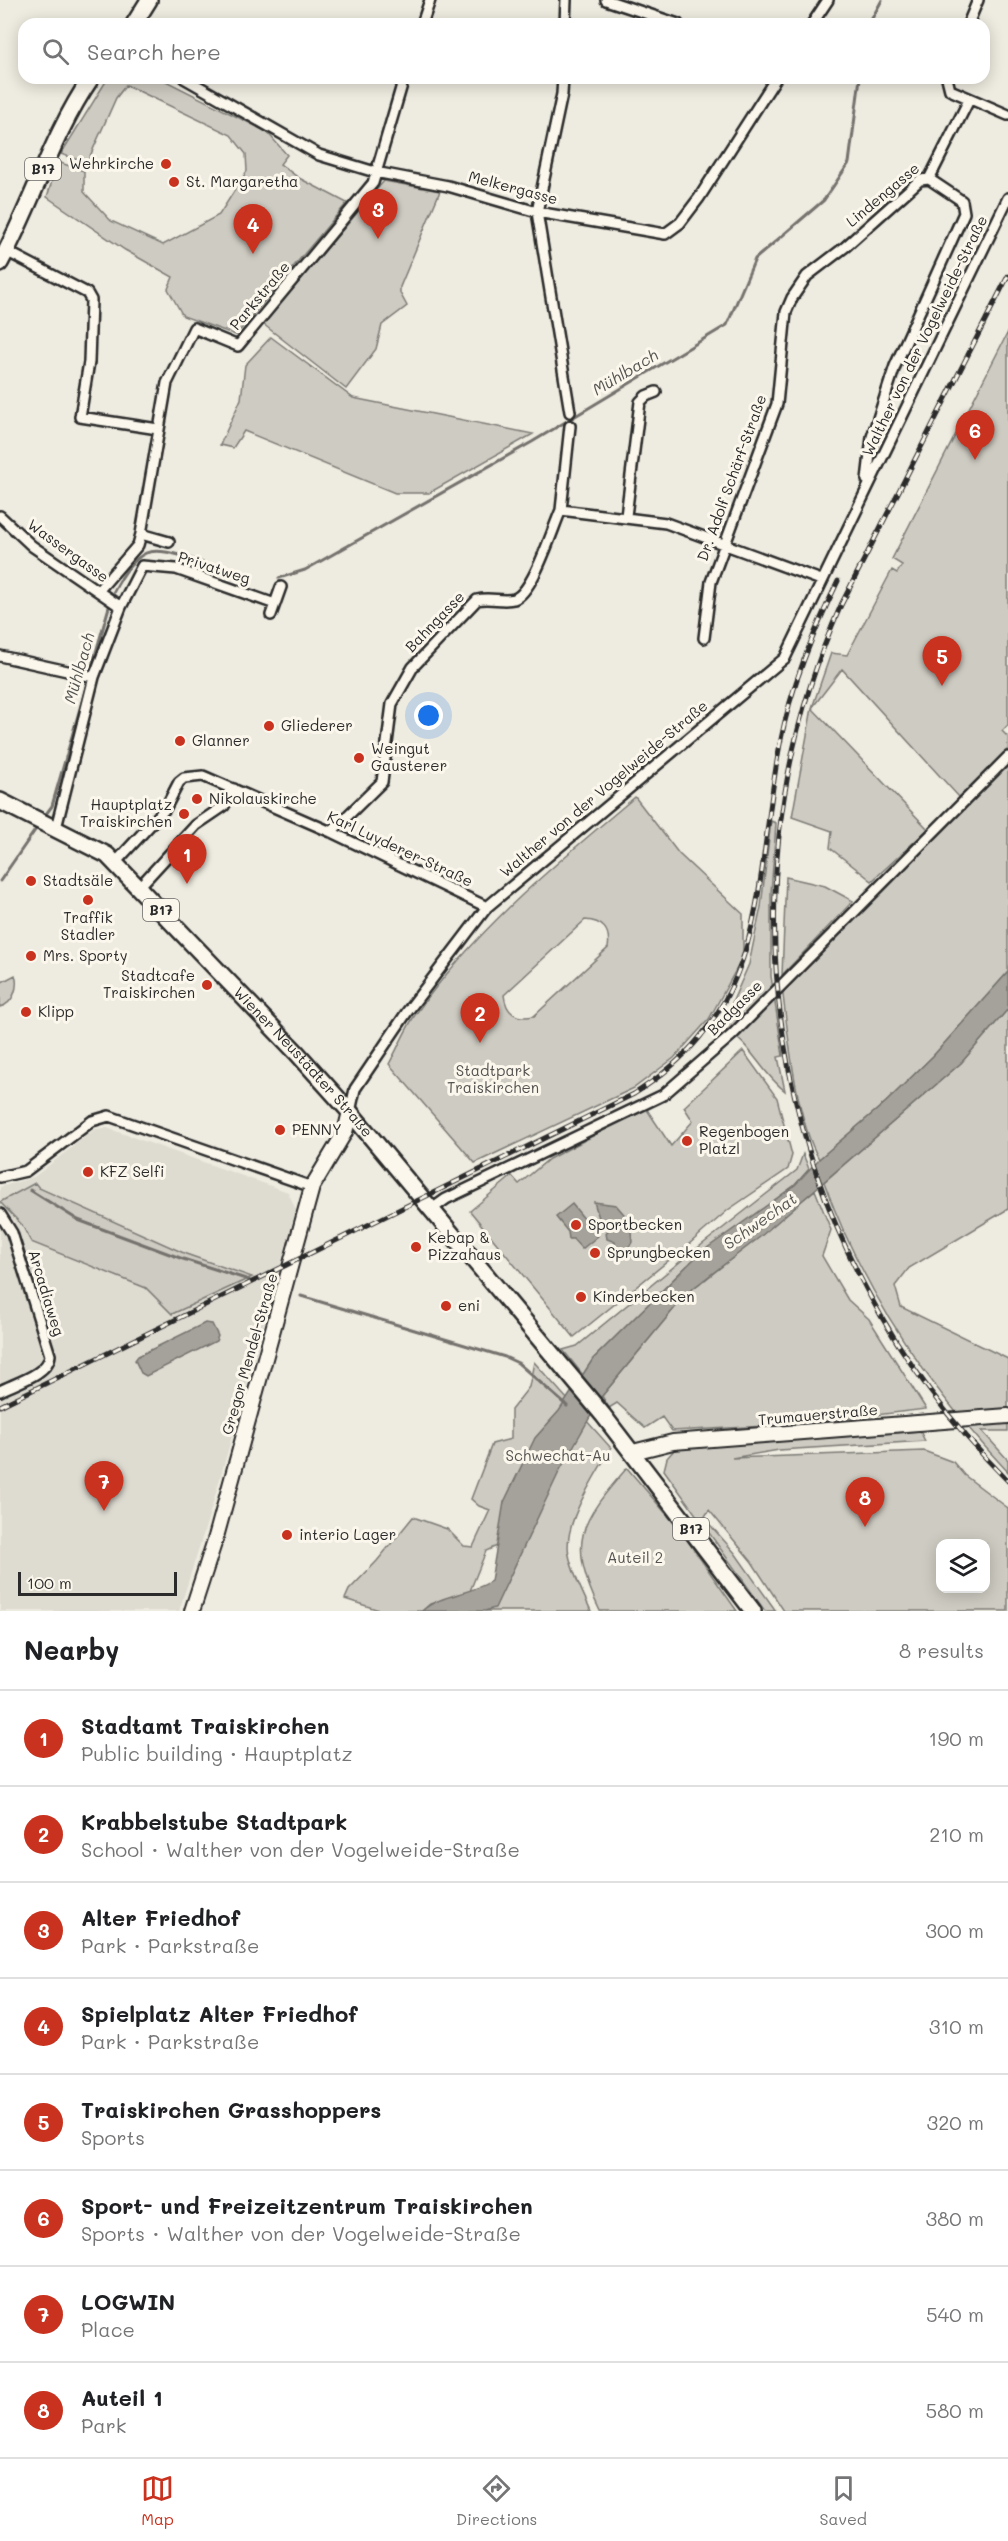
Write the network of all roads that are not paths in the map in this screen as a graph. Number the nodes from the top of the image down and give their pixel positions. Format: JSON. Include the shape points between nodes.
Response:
{"nodes":[{"id":1,"x":149,"y":0,"type":"edge"},
{"id":2,"x":430,"y":0,"type":"edge"},
{"id":3,"x":567,"y":0,"type":"edge"},
{"id":4,"x":606,"y":0,"type":"edge"},
{"id":5,"x":828,"y":0,"type":"edge"},
{"id":6,"x":978,"y":0,"type":"edge"},
{"id":7,"x":138,"y":18,"type":"edge"},
{"id":8,"x":424,"y":18,"type":"edge"},
{"id":9,"x":566,"y":18,"type":"edge"},
{"id":10,"x":660,"y":18,"type":"edge"},
{"id":11,"x":816,"y":18,"type":"edge"},
{"id":12,"x":970,"y":18,"type":"edge"},
{"id":13,"x":88,"y":84,"type":"edge"},
{"id":14,"x":195,"y":84,"type":"edge"},
{"id":15,"x":402,"y":84,"type":"edge"},
{"id":16,"x":563,"y":84,"type":"edge"},
{"id":17,"x":772,"y":84,"type":"edge"},
{"id":18,"x":948,"y":84,"type":"edge"},
{"id":19,"x":969,"y":100,"type":"junction"},
{"id":20,"x":1008,"y":115,"type":"edge"},
{"id":21,"x":375,"y":172,"type":"junction"},
{"id":22,"x":929,"y":179,"type":"junction"},
{"id":23,"x":1008,"y":198,"type":"edge"},
{"id":24,"x":537,"y":212,"type":"junction"},
{"id":25,"x":3,"y":257,"type":"edge"},
{"id":26,"x":818,"y":267,"type":"joint"},
{"id":27,"x":656,"y":393,"type":"dead end"},
{"id":28,"x":570,"y":412,"type":"dead end"},
{"id":29,"x":570,"y":426,"type":"dead end"},
{"id":30,"x":158,"y":429,"type":"junction"},
{"id":31,"x":867,"y":486,"type":"junction"},
{"id":32,"x":561,"y":510,"type":"junction"},
{"id":33,"x":0,"y":516,"type":"edge"},
{"id":34,"x":626,"y":516,"type":"junction"},
{"id":35,"x":141,"y":534,"type":"junction"},
{"id":36,"x":169,"y":542,"type":"dead end"},
{"id":37,"x":725,"y":543,"type":"junction"},
{"id":38,"x":821,"y":580,"type":"junction"},
{"id":39,"x":281,"y":587,"type":"dead end"},
{"id":40,"x":110,"y":600,"type":"junction"},
{"id":41,"x":275,"y":604,"type":"junction"},
{"id":42,"x":271,"y":615,"type":"dead end"},
{"id":43,"x":704,"y":638,"type":"dead end"},
{"id":44,"x":0,"y":656,"type":"edge"},
{"id":45,"x":89,"y":676,"type":"junction"},
{"id":46,"x":1008,"y":756,"type":"edge"},
{"id":47,"x":234,"y":789,"type":"junction"},
{"id":48,"x":0,"y":801,"type":"edge"},
{"id":49,"x":47,"y":824,"type":"junction"},
{"id":50,"x":331,"y":832,"type":"junction"},
{"id":51,"x":121,"y":857,"type":"junction"},
{"id":52,"x":140,"y":886,"type":"junction"},
{"id":53,"x":488,"y":906,"type":"junction"},
{"id":54,"x":350,"y":1112,"type":"junction"},
{"id":55,"x":0,"y":1177,"type":"edge"},
{"id":56,"x":312,"y":1187,"type":"junction"},
{"id":57,"x":432,"y":1209,"type":"junction"},
{"id":58,"x":0,"y":1214,"type":"edge"},
{"id":59,"x":0,"y":1391,"type":"edge"},
{"id":60,"x":1008,"y":1416,"type":"edge"},
{"id":61,"x":633,"y":1452,"type":"junction"},
{"id":62,"x":192,"y":1611,"type":"edge"},
{"id":63,"x":753,"y":1611,"type":"edge"}],
"edges":[{"from":1,"to":7,"type":"main road"},
{"from":2,"to":8,"type":"street"},
{"from":3,"to":9,"type":"street"},
{"from":4,"to":10,"type":"street"},
{"from":5,"to":11,"type":"street"},
{"from":6,"to":12,"type":"street"},
{"from":13,"to":25,"type":"main road","number":"B17","via":[[53,145]]},
{"from":14,"to":21,"type":"street","name":"Melkergasse","via":[[319,155]]},
{"from":15,"to":21,"type":"street"},
{"from":16,"to":24,"type":"street"},
{"from":17,"to":24,"type":"street","name":"Melkergasse","via":[[699,198],[672,230],[657,233]]},
{"from":18,"to":19,"type":"street","via":[[950,90]]},
{"from":19,"to":20,"type":"street"},
{"from":19,"to":22,"type":"street","name":"Lindengasse"},
{"from":21,"to":24,"type":"street","name":"Melkergasse","via":[[448,186]]},
{"from":21,"to":30,"type":"street","name":"Parkstraße","via":[[373,183],[238,345],[194,328],[167,382]]},
{"from":22,"to":26,"type":"street","name":"Lindengasse","via":[[920,180]]},
{"from":22,"to":31,"type":"street","name":"Walther von der Vogelweide-Straße","via":[[962,201],[964,213],[896,366],[872,437]]},
{"from":23,"to":31,"type":"street","name":"Walther von der Vogelweide-Straße"},
{"from":24,"to":28,"type":"street"},
{"from":25,"to":30,"type":"street","via":[[87,293],[91,300],[89,362],[80,417]]},
{"from":26,"to":37,"type":"street","name":"Dr. Adolf Schärf-Straße","via":[[807,276],[786,312],[777,404]]},
{"from":27,"to":34,"type":"street","via":[[640,402]]},
{"from":29,"to":32,"type":"street","name":"Bahngasse"},
{"from":30,"to":35,"type":"street","name":"Parkstraße"},
{"from":31,"to":38,"type":"street","name":"Walther von der Vogelweide-Straße"},
{"from":32,"to":34,"type":"street"},
{"from":32,"to":50,"type":"street","name":"Bahngasse","via":[[526,591],[511,600],[477,600],[413,667],[392,704],[382,782]]},
{"from":33,"to":40,"type":"street","name":"Wassergasse","via":[[32,546]]},
{"from":34,"to":37,"type":"street","via":[[666,523]]},
{"from":35,"to":36,"type":"street"},
{"from":35,"to":40,"type":"street"},
{"from":37,"to":38,"type":"street"},
{"from":37,"to":43,"type":"street","name":"Dr. Adolf Schärf-Straße","via":[[711,582]]},
{"from":38,"to":53,"type":"street","name":"Walther von der Vogelweide-Straße","via":[[785,658]]},
{"from":39,"to":41,"type":"street"},
{"from":40,"to":41,"type":"street","name":"Privatweg","via":[[142,566],[176,569]]},
{"from":40,"to":45,"type":"street"},
{"from":41,"to":42,"type":"street"},
{"from":44,"to":45,"type":"street"},
{"from":45,"to":49,"type":"street"},
{"from":46,"to":57,"type":"street","name":"Badgasse","via":[[732,1035],[663,1095]]},
{"from":47,"to":50,"type":"street","name":"Karl Luyderer-Straße"},
{"from":47,"to":51,"type":"street","name":"Karl Luyderer-Straße","via":[[203,776],[184,778],[165,809]]},
{"from":47,"to":52,"type":"street","via":[[224,806],[196,825]]},
{"from":48,"to":49,"type":"main road","name":"Wiener Neustädter Straße","number":"B17"},
{"from":49,"to":51,"type":"main road","name":"Wiener Neustädter Straße","number":"B17"},
{"from":50,"to":53,"type":"street","name":"Karl Luyderer-Straße"},
{"from":51,"to":52,"type":"main road","name":"Wiener Neustädter Straße","number":"B17"},
{"from":52,"to":54,"type":"main road","name":"Wiener Neustädter Straße","number":"B17"},
{"from":53,"to":54,"type":"street","name":"Walther von der Vogelweide-Straße","via":[[407,1012],[356,1089]]},
{"from":54,"to":56,"type":"street","name":"Gregor Mendel-Straße","via":[[345,1132]]},
{"from":54,"to":57,"type":"main road","name":"Wiener Neustädter Straße","number":"B17"},
{"from":55,"to":56,"type":"street","via":[[26,1171],[92,1121],[110,1116]]},
{"from":56,"to":62,"type":"street","name":"Gregor Mendel-Straße"},
{"from":57,"to":61,"type":"main road","name":"Wiener Neustädter Straße","number":"B17"},
{"from":58,"to":59,"type":"street","name":"Arcadiaweg","via":[[12,1233],[50,1361],[42,1370]]},
{"from":60,"to":61,"type":"street","name":"Trumauerstraße","via":[[673,1442]]},
{"from":61,"to":63,"type":"main road","number":"B17"}]}
